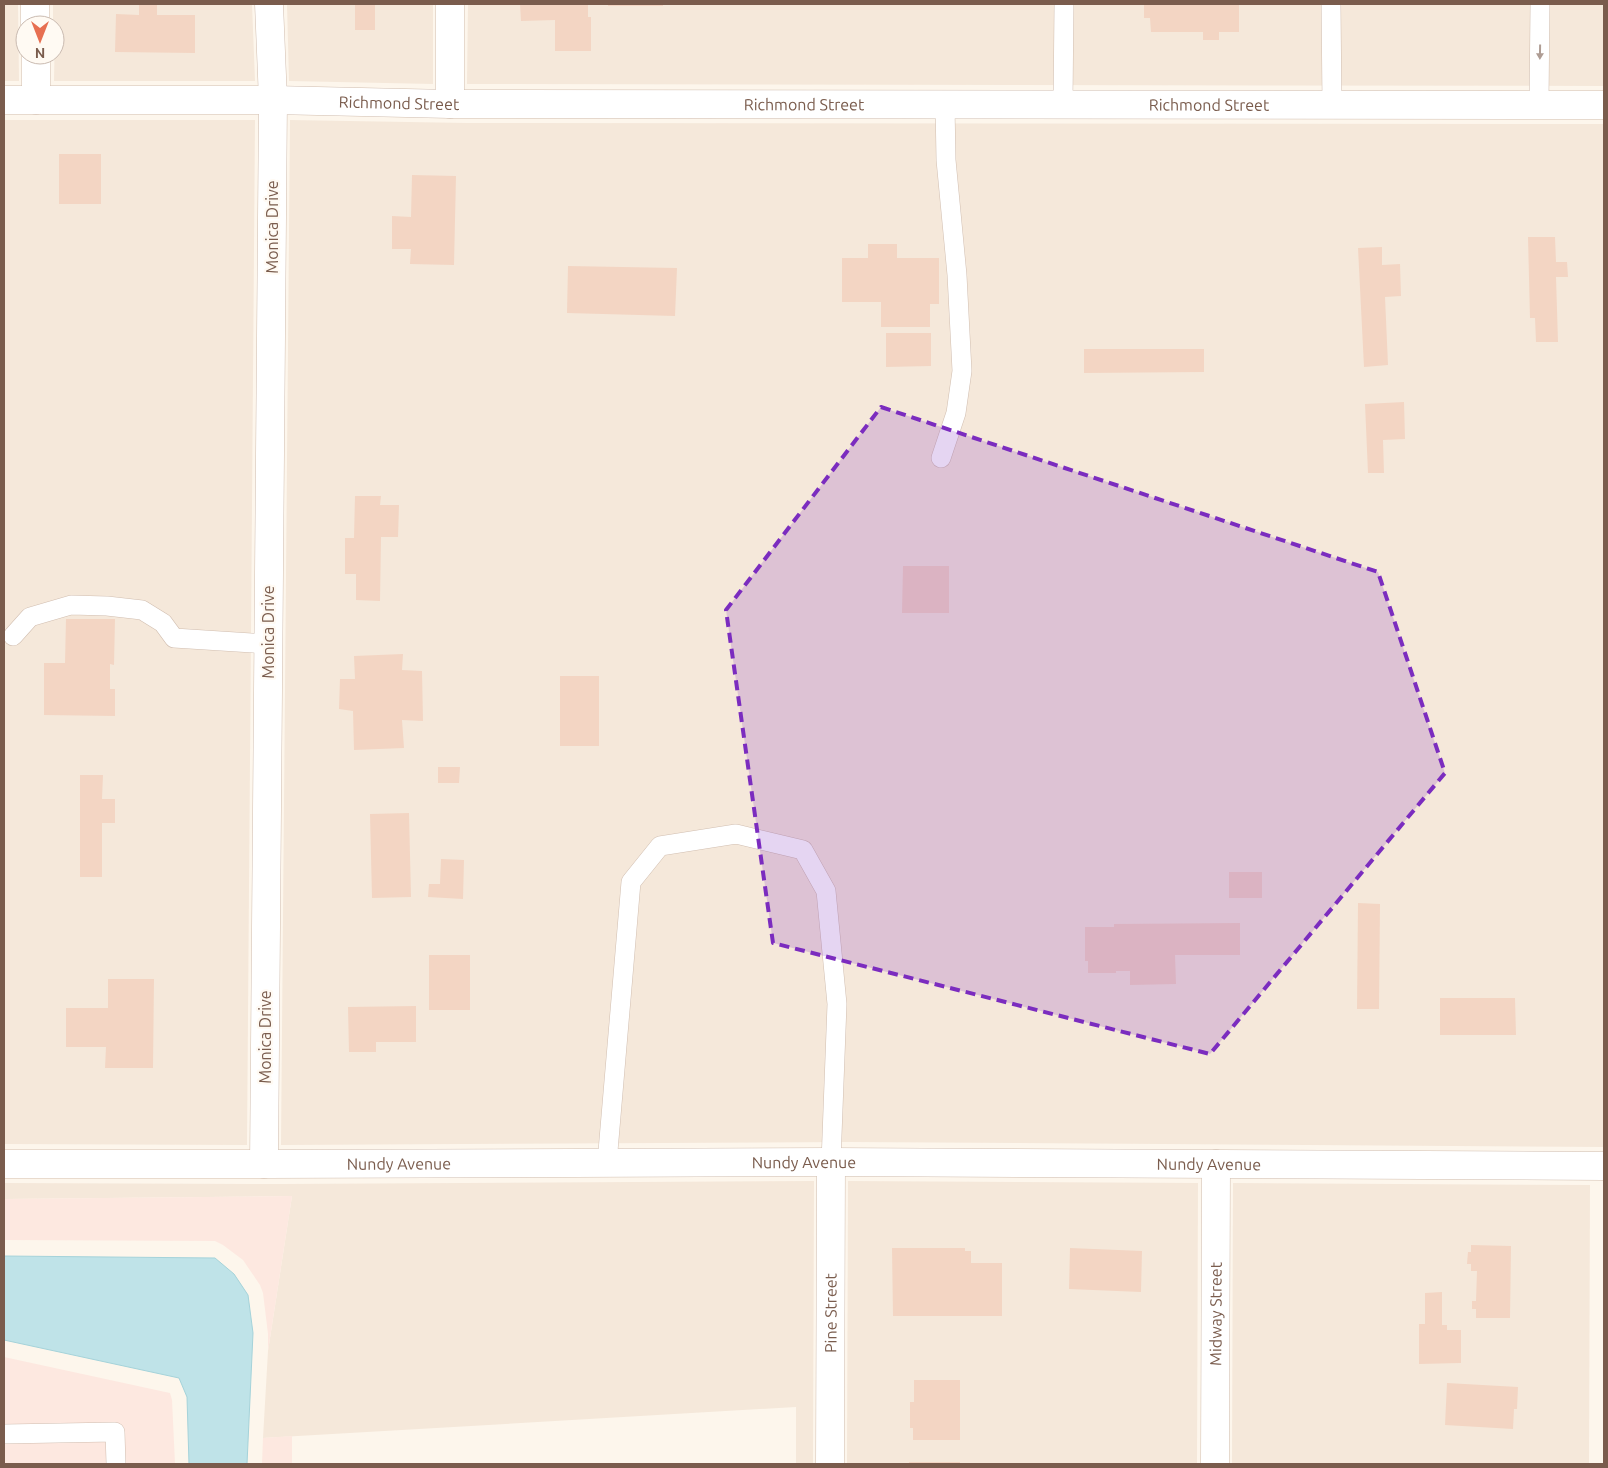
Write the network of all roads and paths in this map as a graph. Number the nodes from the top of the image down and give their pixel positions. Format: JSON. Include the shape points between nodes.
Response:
{"nodes":[{"id":1,"x":269,"y":4,"type":"edge"},
{"id":2,"x":450,"y":4,"type":"edge"},
{"id":3,"x":1064,"y":4,"type":"edge"},
{"id":4,"x":1331,"y":4,"type":"edge"},
{"id":5,"x":1540,"y":4,"type":"edge"},
{"id":6,"x":36,"y":65,"type":"edge"},
{"id":7,"x":4,"y":100,"type":"edge"},
{"id":8,"x":36,"y":100,"type":"junction"},
{"id":9,"x":273,"y":100,"type":"junction"},
{"id":10,"x":450,"y":104,"type":"junction"},
{"id":11,"x":945,"y":104,"type":"junction"},
{"id":12,"x":1063,"y":104,"type":"junction"},
{"id":13,"x":1332,"y":105,"type":"junction"},
{"id":14,"x":1539,"y":105,"type":"junction"},
{"id":15,"x":1604,"y":105,"type":"edge"},
{"id":16,"x":941,"y":458,"type":"dead end"},
{"id":17,"x":13,"y":636,"type":"dead end"},
{"id":18,"x":268,"y":644,"type":"junction"},
{"id":19,"x":831,"y":1162,"type":"junction"},
{"id":20,"x":607,"y":1163,"type":"junction"},
{"id":21,"x":4,"y":1164,"type":"edge"},
{"id":22,"x":264,"y":1164,"type":"junction"},
{"id":23,"x":1216,"y":1164,"type":"junction"},
{"id":24,"x":1604,"y":1166,"type":"edge"},
{"id":25,"x":4,"y":1434,"type":"edge"},
{"id":26,"x":116,"y":1464,"type":"edge"},
{"id":27,"x":830,"y":1464,"type":"edge"},
{"id":28,"x":1215,"y":1464,"type":"edge"}],
"edges":[{"from":1,"to":9,"type":"street","name":"Monica Drive"},
{"from":2,"to":10,"type":"street"},
{"from":3,"to":12,"type":"lane"},
{"from":4,"to":13,"type":"lane"},
{"from":5,"to":14,"type":"lane","one_way":true},
{"from":6,"to":8,"type":"street"},
{"from":7,"to":8,"type":"street","name":"Richmond Street"},
{"from":8,"to":9,"type":"street","name":"Richmond Street"},
{"from":9,"to":10,"type":"street","name":"Richmond Street"},
{"from":9,"to":18,"type":"street","name":"Monica Drive"},
{"from":10,"to":11,"type":"street","name":"Richmond Street"},
{"from":11,"to":12,"type":"street","name":"Richmond Street"},
{"from":11,"to":16,"type":"lane","via":[[946,160],[962,371],[956,414]]},
{"from":12,"to":13,"type":"street","name":"Richmond Street"},
{"from":13,"to":14,"type":"street","name":"Richmond Street"},
{"from":14,"to":15,"type":"street","name":"Richmond Street"},
{"from":17,"to":18,"type":"lane","via":[[30,617],[71,605],[142,610],[163,623],[174,638]]},
{"from":18,"to":22,"type":"street","name":"Monica Drive"},
{"from":19,"to":20,"type":"street","name":"Nundy Avenue"},
{"from":19,"to":20,"type":"lane","via":[[837,1004],[826,891],[803,850],[736,834],[660,846],[631,882]]},
{"from":19,"to":23,"type":"street","name":"Nundy Avenue"},
{"from":19,"to":27,"type":"street","name":"Pine Street"},
{"from":20,"to":22,"type":"street","name":"Nundy Avenue"},
{"from":21,"to":22,"type":"street","name":"Nundy Avenue"},
{"from":23,"to":24,"type":"street","name":"Nundy Avenue"},
{"from":23,"to":28,"type":"street","name":"Midway Street"},
{"from":25,"to":26,"type":"lane","via":[[115,1432]]}]}
